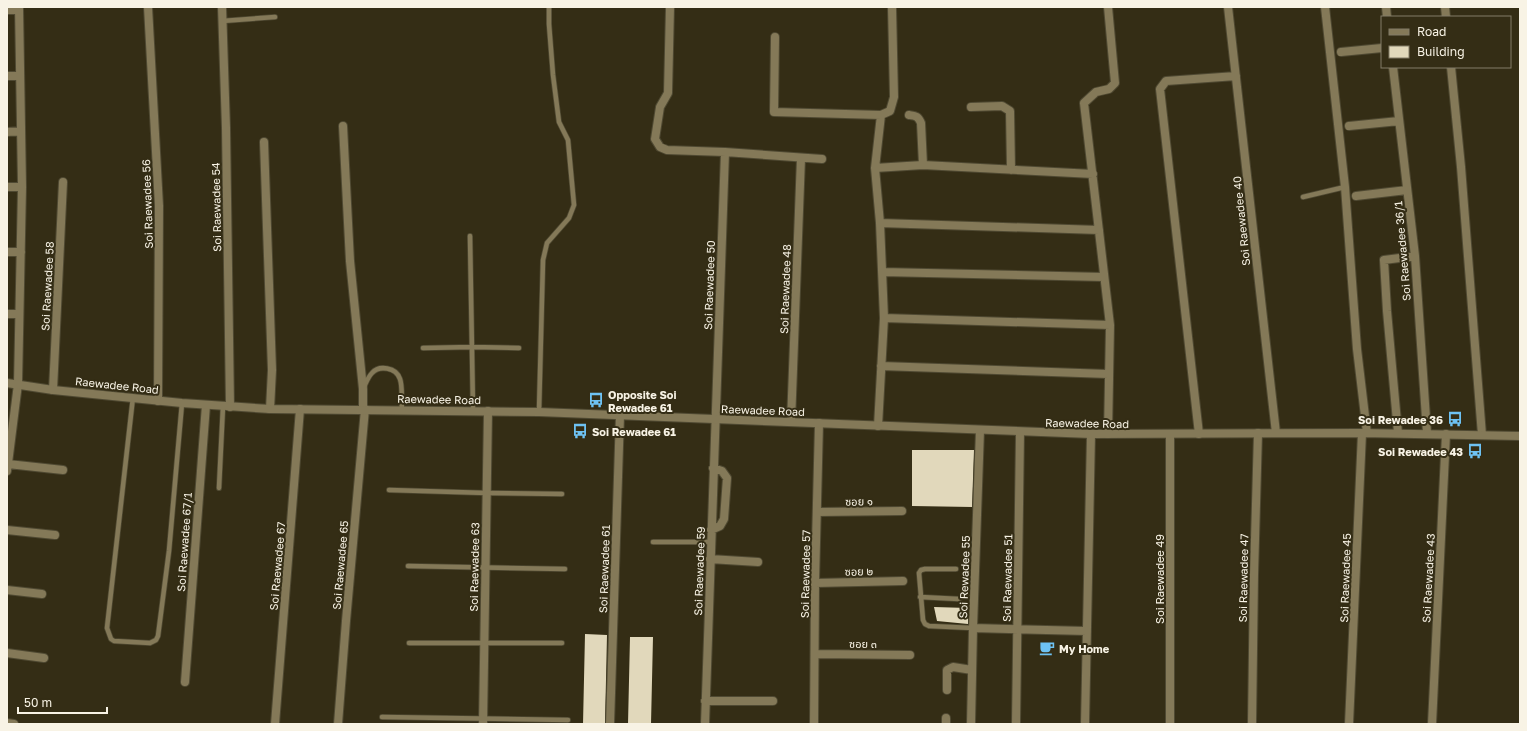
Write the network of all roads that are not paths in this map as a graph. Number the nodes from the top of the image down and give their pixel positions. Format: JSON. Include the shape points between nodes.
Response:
{"nodes":[{"id":1,"x":148,"y":7,"type":"edge"},
{"id":2,"x":222,"y":7,"type":"edge"},
{"id":3,"x":549,"y":7,"type":"edge"},
{"id":4,"x":670,"y":7,"type":"edge"},
{"id":5,"x":892,"y":7,"type":"edge"},
{"id":6,"x":1108,"y":7,"type":"edge"},
{"id":7,"x":1228,"y":7,"type":"edge"},
{"id":8,"x":1325,"y":7,"type":"edge"},
{"id":9,"x":19,"y":9,"type":"edge"},
{"id":10,"x":7,"y":10,"type":"edge"},
{"id":11,"x":275,"y":16,"type":"dead end"},
{"id":12,"x":222,"y":20,"type":"junction"},
{"id":13,"x":775,"y":37,"type":"dead end"},
{"id":14,"x":1381,"y":48,"type":"edge"},
{"id":15,"x":1341,"y":52,"type":"dead end"},
{"id":16,"x":1393,"y":68,"type":"edge"},
{"id":17,"x":1451,"y":68,"type":"edge"},
{"id":18,"x":7,"y":76,"type":"edge"},
{"id":19,"x":20,"y":76,"type":"junction"},
{"id":20,"x":1236,"y":76,"type":"junction"},
{"id":21,"x":971,"y":107,"type":"dead end"},
{"id":22,"x":881,"y":115,"type":"junction"},
{"id":23,"x":909,"y":115,"type":"dead end"},
{"id":24,"x":1399,"y":121,"type":"junction"},
{"id":25,"x":343,"y":126,"type":"dead end"},
{"id":26,"x":1348,"y":126,"type":"dead end"},
{"id":27,"x":7,"y":132,"type":"edge"},
{"id":28,"x":21,"y":132,"type":"junction"},
{"id":29,"x":264,"y":142,"type":"dead end"},
{"id":30,"x":725,"y":152,"type":"junction"},
{"id":31,"x":801,"y":158,"type":"junction"},
{"id":32,"x":822,"y":159,"type":"dead end"},
{"id":33,"x":923,"y":165,"type":"junction"},
{"id":34,"x":875,"y":168,"type":"junction"},
{"id":35,"x":1011,"y":170,"type":"junction"},
{"id":36,"x":1093,"y":174,"type":"junction"},
{"id":37,"x":63,"y":182,"type":"dead end"},
{"id":38,"x":7,"y":187,"type":"edge"},
{"id":39,"x":22,"y":187,"type":"junction"},
{"id":40,"x":1345,"y":187,"type":"junction"},
{"id":41,"x":1407,"y":190,"type":"junction"},
{"id":42,"x":1356,"y":196,"type":"dead end"},
{"id":43,"x":1303,"y":197,"type":"dead end"},
{"id":44,"x":880,"y":223,"type":"junction"},
{"id":45,"x":1099,"y":230,"type":"junction"},
{"id":46,"x":470,"y":236,"type":"dead end"},
{"id":47,"x":7,"y":252,"type":"edge"},
{"id":48,"x":21,"y":252,"type":"junction"},
{"id":49,"x":1415,"y":256,"type":"junction"},
{"id":50,"x":882,"y":272,"type":"junction"},
{"id":51,"x":1104,"y":277,"type":"junction"},
{"id":52,"x":7,"y":314,"type":"edge"},
{"id":53,"x":19,"y":314,"type":"junction"},
{"id":54,"x":884,"y":318,"type":"junction"},
{"id":55,"x":1110,"y":325,"type":"junction"},
{"id":56,"x":472,"y":347,"type":"junction"},
{"id":57,"x":423,"y":348,"type":"dead end"},
{"id":58,"x":519,"y":348,"type":"dead end"},
{"id":59,"x":881,"y":366,"type":"junction"},
{"id":60,"x":1108,"y":374,"type":"junction"},
{"id":61,"x":7,"y":383,"type":"edge"},
{"id":62,"x":18,"y":384,"type":"junction"},
{"id":63,"x":363,"y":388,"type":"junction"},
{"id":64,"x":53,"y":390,"type":"junction"},
{"id":65,"x":133,"y":397,"type":"junction"},
{"id":66,"x":158,"y":401,"type":"junction"},
{"id":67,"x":182,"y":403,"type":"junction"},
{"id":68,"x":206,"y":405,"type":"junction"},
{"id":69,"x":226,"y":406,"type":"junction"},
{"id":70,"x":270,"y":409,"type":"junction"},
{"id":71,"x":300,"y":409,"type":"junction"},
{"id":72,"x":364,"y":409,"type":"junction"},
{"id":73,"x":402,"y":410,"type":"junction"},
{"id":74,"x":473,"y":410,"type":"junction"},
{"id":75,"x":488,"y":411,"type":"junction"},
{"id":76,"x":539,"y":412,"type":"junction"},
{"id":77,"x":620,"y":415,"type":"junction"},
{"id":78,"x":715,"y":419,"type":"junction"},
{"id":79,"x":791,"y":422,"type":"junction"},
{"id":80,"x":819,"y":424,"type":"junction"},
{"id":81,"x":878,"y":426,"type":"junction"},
{"id":82,"x":980,"y":430,"type":"junction"},
{"id":83,"x":1020,"y":432,"type":"junction"},
{"id":84,"x":1258,"y":433,"type":"junction"},
{"id":85,"x":1276,"y":433,"type":"junction"},
{"id":86,"x":1365,"y":433,"type":"junction"},
{"id":87,"x":1398,"y":433,"type":"junction"},
{"id":88,"x":1427,"y":433,"type":"junction"},
{"id":89,"x":1092,"y":434,"type":"junction"},
{"id":90,"x":1108,"y":434,"type":"junction"},
{"id":91,"x":1170,"y":434,"type":"junction"},
{"id":92,"x":1199,"y":434,"type":"junction"},
{"id":93,"x":1446,"y":434,"type":"junction"},
{"id":94,"x":1482,"y":435,"type":"junction"},
{"id":95,"x":1520,"y":436,"type":"edge"},
{"id":96,"x":8,"y":448,"type":"edge"},
{"id":97,"x":7,"y":468,"type":"edge"},
{"id":98,"x":713,"y":468,"type":"junction"},
{"id":99,"x":63,"y":470,"type":"dead end"},
{"id":100,"x":218,"y":488,"type":"dead end"},
{"id":101,"x":390,"y":490,"type":"dead end"},
{"id":102,"x":487,"y":493,"type":"junction"},
{"id":103,"x":562,"y":494,"type":"dead end"},
{"id":104,"x":902,"y":511,"type":"dead end"},
{"id":105,"x":817,"y":512,"type":"junction"},
{"id":106,"x":7,"y":530,"type":"edge"},
{"id":107,"x":711,"y":530,"type":"junction"},
{"id":108,"x":55,"y":535,"type":"dead end"},
{"id":109,"x":653,"y":542,"type":"dead end"},
{"id":110,"x":710,"y":542,"type":"junction"},
{"id":111,"x":710,"y":559,"type":"junction"},
{"id":112,"x":758,"y":562,"type":"dead end"},
{"id":113,"x":408,"y":566,"type":"dead end"},
{"id":114,"x":484,"y":567,"type":"junction"},
{"id":115,"x":565,"y":569,"type":"dead end"},
{"id":116,"x":956,"y":569,"type":"dead end"},
{"id":117,"x":903,"y":581,"type":"dead end"},
{"id":118,"x":815,"y":583,"type":"junction"},
{"id":119,"x":7,"y":590,"type":"edge"},
{"id":120,"x":42,"y":594,"type":"dead end"},
{"id":121,"x":920,"y":597,"type":"junction"},
{"id":122,"x":959,"y":599,"type":"dead end"},
{"id":123,"x":973,"y":628,"type":"junction"},
{"id":124,"x":1018,"y":630,"type":"junction"},
{"id":125,"x":1087,"y":631,"type":"junction"},
{"id":126,"x":562,"y":642,"type":"dead end"},
{"id":127,"x":409,"y":643,"type":"dead end"},
{"id":128,"x":484,"y":643,"type":"junction"},
{"id":129,"x":7,"y":653,"type":"edge"},
{"id":130,"x":816,"y":654,"type":"junction"},
{"id":131,"x":910,"y":654,"type":"dead end"},
{"id":132,"x":44,"y":658,"type":"dead end"},
{"id":133,"x":972,"y":670,"type":"junction"},
{"id":134,"x":185,"y":682,"type":"dead end"},
{"id":135,"x":947,"y":690,"type":"dead end"},
{"id":136,"x":705,"y":701,"type":"junction"},
{"id":137,"x":773,"y":701,"type":"dead end"},
{"id":138,"x":382,"y":717,"type":"dead end"},
{"id":139,"x":568,"y":720,"type":"dead end"},
{"id":140,"x":483,"y":721,"type":"edge"},
{"id":141,"x":7,"y":723,"type":"edge"},
{"id":142,"x":14,"y":724,"type":"edge"},
{"id":143,"x":275,"y":724,"type":"edge"},
{"id":144,"x":338,"y":724,"type":"edge"},
{"id":145,"x":610,"y":724,"type":"edge"},
{"id":146,"x":705,"y":724,"type":"edge"},
{"id":147,"x":814,"y":724,"type":"edge"},
{"id":148,"x":972,"y":724,"type":"edge"},
{"id":149,"x":1016,"y":724,"type":"edge"},
{"id":150,"x":1085,"y":724,"type":"edge"},
{"id":151,"x":1170,"y":724,"type":"edge"},
{"id":152,"x":1252,"y":724,"type":"edge"},
{"id":153,"x":1349,"y":724,"type":"edge"},
{"id":154,"x":1432,"y":724,"type":"edge"}],
"edges":[{"from":1,"to":66,"type":"street","name":"Soi Raewadee 56","via":[[159,206]]},
{"from":2,"to":12,"type":"street","name":"Soi Raewadee 54"},
{"from":3,"to":76,"type":"lane","via":[[558,122],[568,140],[574,205],[569,218],[547,243],[543,260]]},
{"from":4,"to":30,"type":"street","via":[[668,93],[660,107],[655,139],[660,147],[667,150]]},
{"from":5,"to":22,"type":"street","via":[[894,97],[890,111]]},
{"from":6,"to":36,"type":"street","via":[[1115,83],[1109,89],[1096,92],[1084,103]]},
{"from":7,"to":20,"type":"street","name":"Soi Raewadee 40"},
{"from":8,"to":40,"type":"street","name":"Soi Raewadee 45"},
{"from":9,"to":10,"type":"street"},
{"from":9,"to":19,"type":"street"},
{"from":11,"to":12,"type":"lane"},
{"from":12,"to":69,"type":"street","name":"Soi Raewadee 54","via":[[226,128]]},
{"from":13,"to":22,"type":"street","via":[[774,112]]},
{"from":14,"to":15,"type":"street"},
{"from":16,"to":24,"type":"street","name":"Soi Raewadee 36/1"},
{"from":17,"to":94,"type":"street"},
{"from":18,"to":19,"type":"street"},
{"from":19,"to":28,"type":"street"},
{"from":20,"to":85,"type":"street","name":"Soi Raewadee 40"},
{"from":20,"to":92,"type":"street","via":[[1166,81],[1160,89]]},
{"from":21,"to":35,"type":"street","via":[[1002,106],[1010,111]]},
{"from":22,"to":34,"type":"street"},
{"from":23,"to":33,"type":"street","via":[[916,116],[921,123]]},
{"from":24,"to":26,"type":"street"},
{"from":24,"to":41,"type":"street","name":"Soi Raewadee 36/1"},
{"from":25,"to":63,"type":"street","name":"Soi Raewadee 65","via":[[350,261]]},
{"from":27,"to":28,"type":"street"},
{"from":28,"to":39,"type":"street"},
{"from":29,"to":70,"type":"street","via":[[272,370]]},
{"from":30,"to":31,"type":"street"},
{"from":30,"to":78,"type":"street","name":"Soi Raewadee 50"},
{"from":31,"to":32,"type":"street"},
{"from":31,"to":79,"type":"street","name":"Soi Raewadee 48"},
{"from":33,"to":34,"type":"street"},
{"from":33,"to":35,"type":"street"},
{"from":34,"to":44,"type":"street"},
{"from":35,"to":36,"type":"street"},
{"from":36,"to":45,"type":"street"},
{"from":37,"to":64,"type":"street","name":"Soi Raewadee 58"},
{"from":38,"to":39,"type":"street"},
{"from":39,"to":48,"type":"street"},
{"from":40,"to":43,"type":"lane"},
{"from":40,"to":86,"type":"street","name":"Soi Raewadee 45"},
{"from":41,"to":42,"type":"street"},
{"from":41,"to":49,"type":"street","name":"Soi Raewadee 36/1"},
{"from":44,"to":45,"type":"street"},
{"from":44,"to":50,"type":"street"},
{"from":45,"to":51,"type":"street"},
{"from":46,"to":56,"type":"lane"},
{"from":47,"to":48,"type":"street"},
{"from":48,"to":53,"type":"street"},
{"from":49,"to":87,"type":"street","via":[[1384,260]]},
{"from":49,"to":88,"type":"street","name":"Soi Raewadee 36/1"},
{"from":50,"to":51,"type":"street"},
{"from":50,"to":54,"type":"street"},
{"from":51,"to":55,"type":"street"},
{"from":52,"to":53,"type":"street"},
{"from":53,"to":62,"type":"street"},
{"from":54,"to":55,"type":"street"},
{"from":54,"to":59,"type":"street"},
{"from":55,"to":60,"type":"street"},
{"from":56,"to":57,"type":"lane"},
{"from":56,"to":58,"type":"lane"},
{"from":56,"to":74,"type":"lane"},
{"from":59,"to":60,"type":"street"},
{"from":59,"to":81,"type":"street"},
{"from":60,"to":90,"type":"street"},
{"from":61,"to":62,"type":"street","name":"Raewadee Road"},
{"from":62,"to":64,"type":"street","name":"Raewadee Road"},
{"from":62,"to":96,"type":"street"},
{"from":63,"to":72,"type":"street","name":"Soi Raewadee 65"},
{"from":63,"to":73,"type":"lane","via":[[372,373],[384,368],[391,369],[400,378]]},
{"from":64,"to":65,"type":"street","name":"Raewadee Road"},
{"from":65,"to":66,"type":"street","name":"Raewadee Road"},
{"from":65,"to":67,"type":"lane","via":[[108,628],[114,641],[150,643],[158,636],[169,551]]},
{"from":66,"to":67,"type":"street","name":"Raewadee Road"},
{"from":67,"to":68,"type":"street","name":"Raewadee Road"},
{"from":68,"to":69,"type":"street","name":"Raewadee Road"},
{"from":68,"to":134,"type":"street","name":"Soi Raewadee 67/1"},
{"from":69,"to":70,"type":"street","name":"Raewadee Road"},
{"from":69,"to":100,"type":"lane"},
{"from":70,"to":71,"type":"street","name":"Raewadee Road"},
{"from":71,"to":72,"type":"street","name":"Raewadee Road"},
{"from":71,"to":143,"type":"street","name":"Soi Raewadee 67"},
{"from":72,"to":73,"type":"street","name":"Raewadee Road"},
{"from":72,"to":144,"type":"street","name":"Soi Raewadee 65"},
{"from":73,"to":74,"type":"street","name":"Raewadee Road"},
{"from":74,"to":75,"type":"street","name":"Raewadee Road"},
{"from":75,"to":76,"type":"street","name":"Raewadee Road"},
{"from":75,"to":102,"type":"street","name":"Soi Raewadee 63"},
{"from":76,"to":77,"type":"street","name":"Raewadee Road"},
{"from":77,"to":78,"type":"street","name":"Raewadee Road"},
{"from":77,"to":145,"type":"street","name":"Soi Raewadee 61"},
{"from":78,"to":79,"type":"street","name":"Raewadee Road"},
{"from":78,"to":98,"type":"street","name":"Soi Raewadee 59"},
{"from":79,"to":80,"type":"street","name":"Raewadee Road"},
{"from":80,"to":81,"type":"street","name":"Raewadee Road"},
{"from":80,"to":105,"type":"street","name":"Soi Raewadee 57"},
{"from":81,"to":82,"type":"street","name":"Raewadee Road"},
{"from":82,"to":83,"type":"street","name":"Raewadee Road"},
{"from":82,"to":123,"type":"street","name":"Soi Rewadee 55"},
{"from":83,"to":89,"type":"street","name":"Raewadee Road"},
{"from":83,"to":124,"type":"street","name":"Soi Raewadee 51"},
{"from":84,"to":85,"type":"street","name":"Raewadee Road"},
{"from":84,"to":92,"type":"street","name":"Raewadee Road"},
{"from":84,"to":152,"type":"street","name":"Soi Raewadee 47"},
{"from":85,"to":86,"type":"street","name":"Raewadee Road"},
{"from":86,"to":87,"type":"street","name":"Raewadee Road"},
{"from":86,"to":153,"type":"street","name":"Soi Raewadee 45"},
{"from":87,"to":88,"type":"street","name":"Raewadee Road"},
{"from":88,"to":93,"type":"street","name":"Raewadee Road"},
{"from":89,"to":90,"type":"street","name":"Raewadee Road"},
{"from":89,"to":125,"type":"street"},
{"from":90,"to":91,"type":"street","name":"Raewadee Road"},
{"from":91,"to":92,"type":"street","name":"Raewadee Road"},
{"from":91,"to":151,"type":"street","name":"Soi Raewadee 49"},
{"from":93,"to":94,"type":"street","name":"Raewadee Road"},
{"from":93,"to":154,"type":"street","name":"Soi Raewadee 43"},
{"from":94,"to":95,"type":"street","name":"Raewadee Road"},
{"from":96,"to":97,"type":"street"},
{"from":97,"to":99,"type":"street"},
{"from":98,"to":107,"type":"street","name":"Soi Raewadee 59"},
{"from":98,"to":107,"type":"street","via":[[722,471],[727,478],[724,519],[720,526]]},
{"from":101,"to":102,"type":"lane"},
{"from":102,"to":103,"type":"lane"},
{"from":102,"to":114,"type":"street","name":"Soi Raewadee 63"},
{"from":104,"to":105,"type":"street","name":"ซอย ๑"},
{"from":105,"to":118,"type":"street","name":"Soi Raewadee 57"},
{"from":106,"to":108,"type":"street"},
{"from":107,"to":110,"type":"street","name":"Soi Raewadee 59"},
{"from":109,"to":110,"type":"lane"},
{"from":110,"to":111,"type":"street","name":"Soi Raewadee 59"},
{"from":111,"to":112,"type":"street"},
{"from":111,"to":136,"type":"street","name":"Soi Raewadee 59"},
{"from":113,"to":114,"type":"lane"},
{"from":114,"to":115,"type":"lane"},
{"from":114,"to":128,"type":"street","name":"Soi Raewadee 63"},
{"from":116,"to":121,"type":"lane","via":[[921,570],[918,577]]},
{"from":117,"to":118,"type":"street","name":"ซอย ๒"},
{"from":118,"to":130,"type":"street","name":"Soi Raewadee 57"},
{"from":119,"to":120,"type":"street"},
{"from":121,"to":122,"type":"lane"},
{"from":121,"to":123,"type":"lane","via":[[925,624]]},
{"from":123,"to":124,"type":"street"},
{"from":123,"to":133,"type":"street","name":"Soi Rewadee 55"},
{"from":124,"to":125,"type":"street"},
{"from":124,"to":149,"type":"street","name":"Soi Raewadee 51"},
{"from":125,"to":150,"type":"street"},
{"from":126,"to":128,"type":"lane"},
{"from":127,"to":128,"type":"lane"},
{"from":128,"to":140,"type":"street","name":"Soi Raewadee 63"},
{"from":129,"to":132,"type":"street"},
{"from":130,"to":131,"type":"street","name":"ซอย ๓"},
{"from":130,"to":147,"type":"street","name":"Soi Raewadee 57"},
{"from":133,"to":135,"type":"street","via":[[947,670]]},
{"from":133,"to":148,"type":"street","name":"Soi Rewadee 55"},
{"from":136,"to":137,"type":"street"},
{"from":136,"to":146,"type":"street","name":"Soi Raewadee 59"},
{"from":138,"to":140,"type":"lane"},
{"from":139,"to":140,"type":"lane"},
{"from":141,"to":142,"type":"street"}]}
